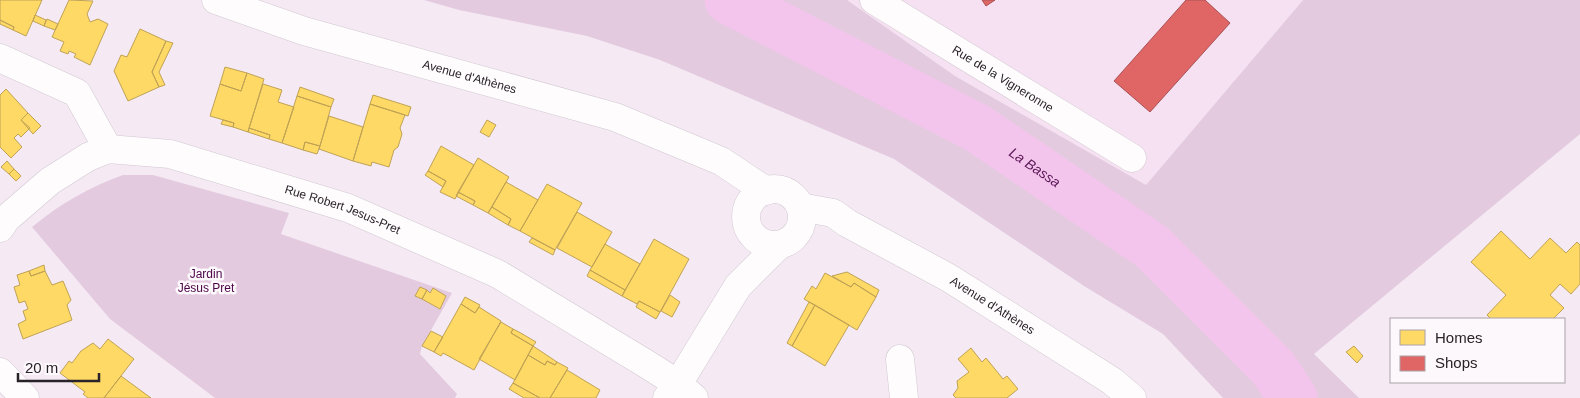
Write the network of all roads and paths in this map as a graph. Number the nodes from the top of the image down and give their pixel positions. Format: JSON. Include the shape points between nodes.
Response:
{"nodes":[{"id":1,"x":216,"y":0,"type":"edge"},
{"id":2,"x":874,"y":0,"type":"edge"},
{"id":3,"x":0,"y":58,"type":"edge"},
{"id":4,"x":108,"y":149,"type":"junction"},
{"id":5,"x":1132,"y":158,"type":"dead end"},
{"id":6,"x":754,"y":209,"type":"junction"},
{"id":7,"x":0,"y":228,"type":"edge"},
{"id":8,"x":793,"y":228,"type":"junction"},
{"id":9,"x":738,"y":286,"type":"junction"},
{"id":10,"x":900,"y":359,"type":"dead end"},
{"id":11,"x":0,"y":372,"type":"edge"},
{"id":12,"x":680,"y":393,"type":"edge"},
{"id":13,"x":25,"y":398,"type":"edge"},
{"id":14,"x":904,"y":398,"type":"edge"},
{"id":15,"x":1132,"y":398,"type":"edge"}],
"edges":[{"from":1,"to":6,"type":"street","name":"Avenue d'Athènes","via":[[304,31],[615,117],[721,161]]},
{"from":2,"to":5,"type":"street","name":"Rue de la Vigneronne"},
{"from":3,"to":4,"type":"street","via":[[77,93]]},
{"from":4,"to":7,"type":"street","name":"Rue Robert Jesus-Pret","via":[[50,181]]},
{"from":4,"to":12,"type":"street","name":"Rue Robert Jesus-Pret","via":[[170,154],[348,208],[498,274]]},
{"from":6,"to":8,"type":"street","name":"Avenue d'Athènes","via":[[761,243]]},
{"from":6,"to":8,"type":"street","via":[[777,190],[791,195]]},
{"from":6,"to":9,"type":"street"},
{"from":8,"to":9,"type":"street"},
{"from":8,"to":15,"type":"street","name":"Avenue d'Athènes","via":[[847,223],[948,278],[1112,381]]},
{"from":9,"to":12,"type":"street"},
{"from":10,"to":14,"type":"street"},
{"from":11,"to":13,"type":"street"}]}
